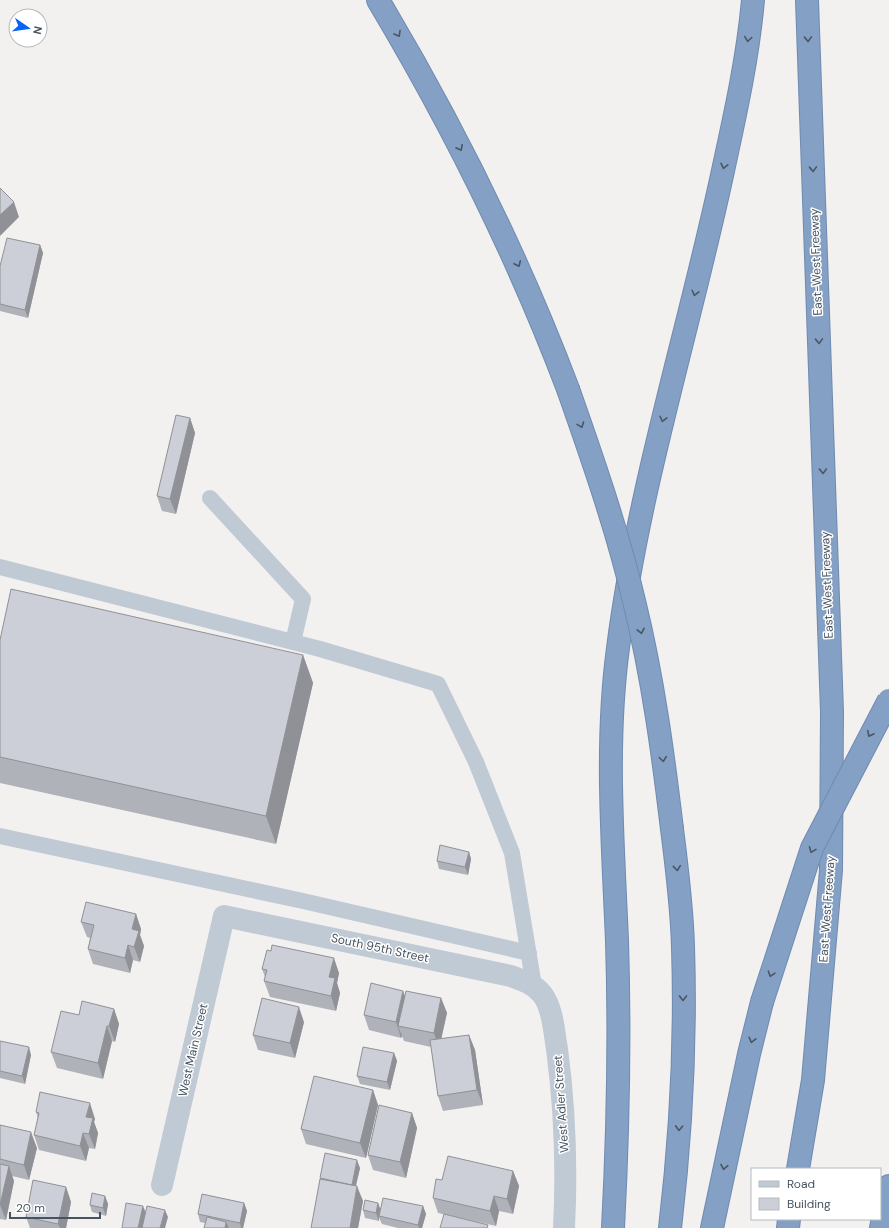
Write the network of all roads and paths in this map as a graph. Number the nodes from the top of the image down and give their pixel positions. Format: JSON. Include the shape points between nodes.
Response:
{"nodes":[{"id":1,"x":378,"y":0,"type":"edge"},
{"id":2,"x":753,"y":0,"type":"edge"},
{"id":3,"x":807,"y":0,"type":"edge"},
{"id":4,"x":210,"y":498,"type":"dead end"},
{"id":5,"x":0,"y":567,"type":"edge"},
{"id":6,"x":293,"y":642,"type":"junction"},
{"id":7,"x":889,"y":700,"type":"edge"},
{"id":8,"x":0,"y":836,"type":"edge"},
{"id":9,"x":224,"y":916,"type":"joint"},
{"id":10,"x":528,"y":953,"type":"junction"},
{"id":11,"x":534,"y":986,"type":"junction"},
{"id":12,"x":798,"y":1168,"type":"edge"},
{"id":13,"x":162,"y":1185,"type":"dead end"},
{"id":14,"x":889,"y":1186,"type":"edge"},
{"id":15,"x":564,"y":1228,"type":"edge"},
{"id":16,"x":612,"y":1228,"type":"edge"},
{"id":17,"x":670,"y":1228,"type":"edge"},
{"id":18,"x":712,"y":1228,"type":"edge"},
{"id":19,"x":881,"y":1228,"type":"edge"}],
"edges":[{"from":1,"to":17,"type":"highway","one_way":true,"bridge":true,"via":[[419,70],[499,225],[538,312],[605,497],[635,605],[653,690],[681,915],[683,1002],[679,1128]]},
{"from":2,"to":16,"type":"highway","one_way":true,"via":[[728,149],[653,461],[632,560],[618,650],[611,774],[617,1012],[617,1108]]},
{"from":3,"to":12,"type":"highway","name":"East-West Freeway","one_way":true,"via":[[832,712],[831,862],[813,1080]]},
{"from":4,"to":6,"type":"lane","via":[[303,600]]},
{"from":5,"to":6,"type":"lane"},
{"from":6,"to":10,"type":"lane","via":[[438,684],[476,762],[512,853]]},
{"from":7,"to":18,"type":"highway","one_way":true,"bridge":true,"via":[[812,848],[762,1002]]},
{"from":8,"to":10,"type":"lane","via":[[303,901]]},
{"from":9,"to":11,"type":"street","name":"South 95th Street","via":[[499,973]]},
{"from":9,"to":13,"type":"street","name":"West Main Street"},
{"from":10,"to":11,"type":"lane"},
{"from":11,"to":15,"type":"street","name":"West Adler Street","via":[[543,994],[548,1006],[560,1078],[565,1134]]},
{"from":14,"to":19,"type":"highway"}]}
